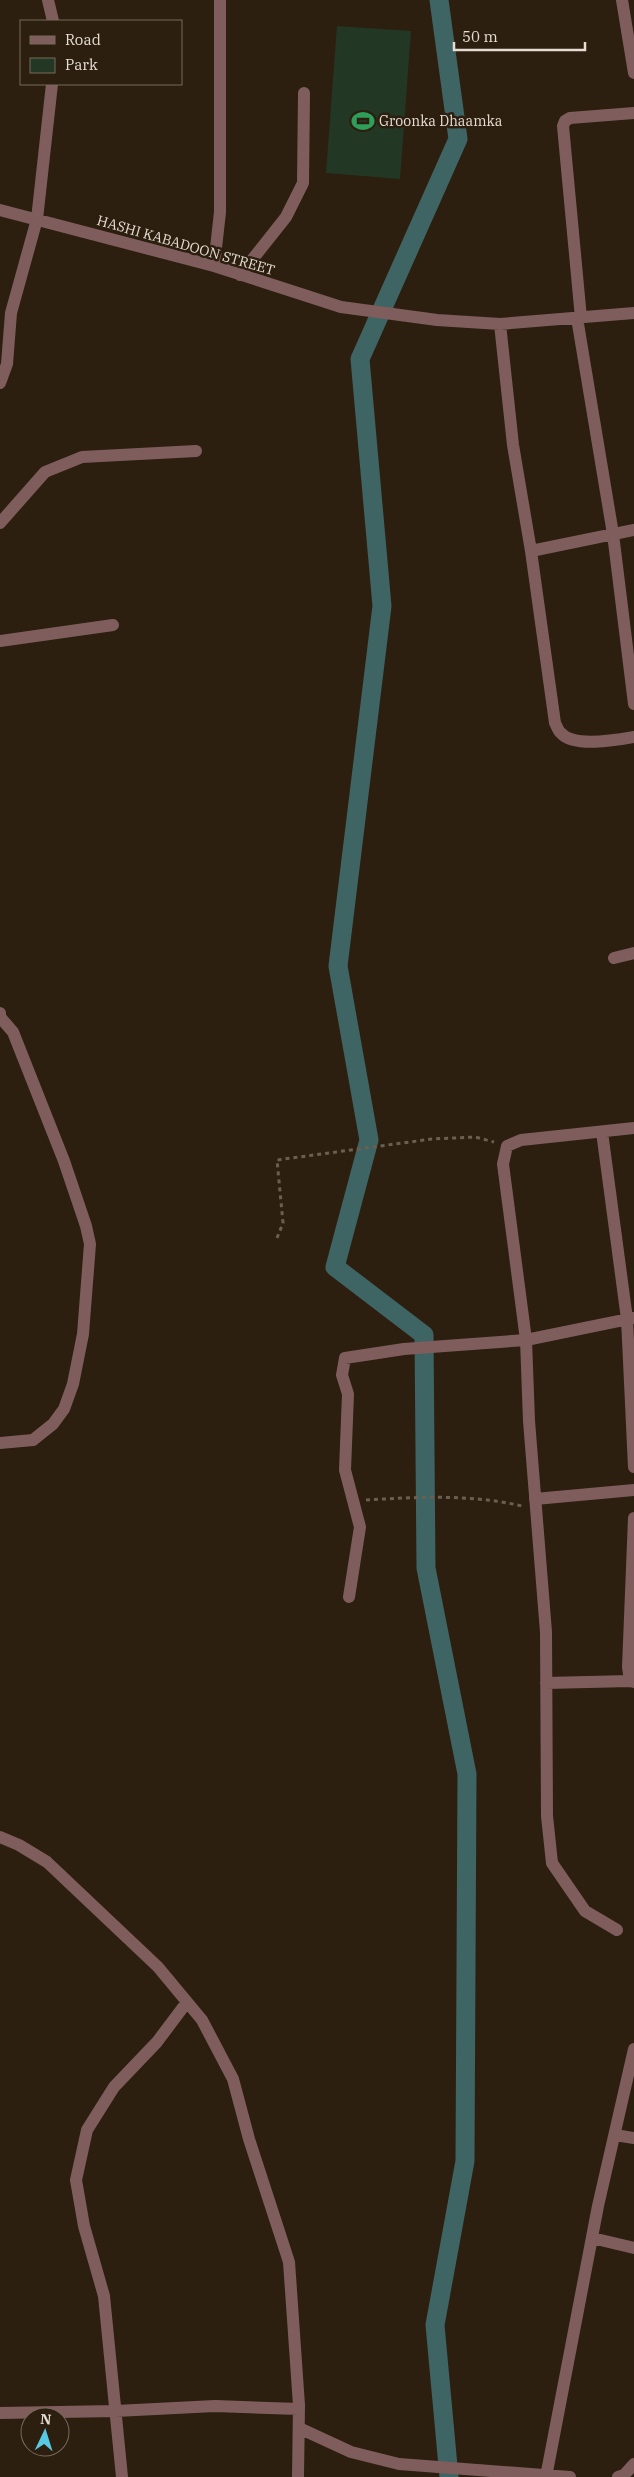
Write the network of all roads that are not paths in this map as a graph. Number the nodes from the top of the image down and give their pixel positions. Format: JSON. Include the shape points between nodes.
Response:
{"nodes":[{"id":1,"x":48,"y":0,"type":"edge"},
{"id":2,"x":220,"y":0,"type":"edge"},
{"id":3,"x":622,"y":0,"type":"edge"},
{"id":4,"x":53,"y":20,"type":"edge"},
{"id":5,"x":634,"y":73,"type":"edge"},
{"id":6,"x":52,"y":85,"type":"edge"},
{"id":7,"x":304,"y":93,"type":"dead end"},
{"id":8,"x":634,"y":113,"type":"edge"},
{"id":9,"x":0,"y":210,"type":"edge"},
{"id":10,"x":37,"y":219,"type":"junction"},
{"id":11,"x":214,"y":266,"type":"junction"},
{"id":12,"x":240,"y":275,"type":"junction"},
{"id":13,"x":634,"y":313,"type":"edge"},
{"id":14,"x":579,"y":318,"type":"junction"},
{"id":15,"x":500,"y":324,"type":"junction"},
{"id":16,"x":0,"y":383,"type":"edge"},
{"id":17,"x":196,"y":451,"type":"dead end"},
{"id":18,"x":0,"y":524,"type":"edge"},
{"id":19,"x":634,"y":530,"type":"edge"},
{"id":20,"x":613,"y":534,"type":"junction"},
{"id":21,"x":531,"y":551,"type":"junction"},
{"id":22,"x":113,"y":625,"type":"dead end"},
{"id":23,"x":0,"y":640,"type":"edge"},
{"id":24,"x":634,"y":704,"type":"edge"},
{"id":25,"x":634,"y":737,"type":"edge"},
{"id":26,"x":634,"y":953,"type":"edge"},
{"id":27,"x":614,"y":958,"type":"dead end"},
{"id":28,"x":0,"y":1013,"type":"edge"},
{"id":29,"x":634,"y":1128,"type":"edge"},
{"id":30,"x":602,"y":1132,"type":"junction"},
{"id":31,"x":631,"y":1318,"type":"edge"},
{"id":32,"x":526,"y":1340,"type":"junction"},
{"id":33,"x":0,"y":1443,"type":"edge"},
{"id":34,"x":634,"y":1466,"type":"edge"},
{"id":35,"x":634,"y":1490,"type":"edge"},
{"id":36,"x":536,"y":1504,"type":"junction"},
{"id":37,"x":634,"y":1518,"type":"edge"},
{"id":38,"x":349,"y":1597,"type":"dead end"},
{"id":39,"x":632,"y":1682,"type":"edge"},
{"id":40,"x":546,"y":1683,"type":"junction"},
{"id":41,"x":0,"y":1837,"type":"edge"},
{"id":42,"x":617,"y":1930,"type":"dead end"},
{"id":43,"x":187,"y":2002,"type":"junction"},
{"id":44,"x":634,"y":2049,"type":"edge"},
{"id":45,"x":614,"y":2135,"type":"junction"},
{"id":46,"x":634,"y":2138,"type":"edge"},
{"id":47,"x":592,"y":2238,"type":"junction"},
{"id":48,"x":634,"y":2248,"type":"edge"},
{"id":49,"x":299,"y":2409,"type":"junction"},
{"id":50,"x":116,"y":2411,"type":"junction"},
{"id":51,"x":0,"y":2413,"type":"edge"},
{"id":52,"x":299,"y":2428,"type":"junction"},
{"id":53,"x":634,"y":2464,"type":"edge"},
{"id":54,"x":547,"y":2476,"type":"edge"},
{"id":55,"x":122,"y":2477,"type":"edge"},
{"id":56,"x":298,"y":2477,"type":"edge"},
{"id":57,"x":570,"y":2477,"type":"edge"},
{"id":58,"x":618,"y":2477,"type":"edge"}],
"edges":[{"from":1,"to":4,"type":"street"},
{"from":2,"to":11,"type":"street","via":[[220,212]]},
{"from":3,"to":5,"type":"street"},
{"from":6,"to":10,"type":"street"},
{"from":7,"to":12,"type":"street","via":[[303,183],[286,217]]},
{"from":8,"to":14,"type":"street","via":[[565,121],[563,132]]},
{"from":9,"to":10,"type":"street","name":"HASHI KABADOON STREET"},
{"from":10,"to":11,"type":"street","name":"HASHI KABADOON STREET"},
{"from":10,"to":16,"type":"street","via":[[11,313],[7,364]]},
{"from":11,"to":12,"type":"street","name":"HASHI KABADOON STREET"},
{"from":12,"to":15,"type":"street","name":"HASHI KABADOON STREET","via":[[341,307],[437,320]]},
{"from":13,"to":14,"type":"street","name":"HASHI KABADOON STREET"},
{"from":14,"to":15,"type":"street","name":"HASHI KABADOON STREET"},
{"from":14,"to":20,"type":"street"},
{"from":15,"to":21,"type":"street","via":[[513,446]]},
{"from":17,"to":18,"type":"street","via":[[82,458],[44,472]]},
{"from":19,"to":20,"type":"street"},
{"from":20,"to":21,"type":"street"},
{"from":20,"to":24,"type":"street"},
{"from":21,"to":25,"type":"street","via":[[555,723],[562,735],[574,740],[603,742]]},
{"from":22,"to":23,"type":"street"},
{"from":26,"to":27,"type":"street"},
{"from":28,"to":33,"type":"street","via":[[13,1032],[64,1161],[90,1244],[83,1334],[73,1384],[64,1408],[53,1424],[33,1440]]},
{"from":29,"to":30,"type":"street"},
{"from":30,"to":31,"type":"street"},
{"from":30,"to":32,"type":"street","via":[[520,1140],[507,1146],[503,1164]]},
{"from":31,"to":32,"type":"street"},
{"from":31,"to":34,"type":"street"},
{"from":32,"to":36,"type":"street","via":[[528,1421]]},
{"from":32,"to":38,"type":"street","via":[[404,1349],[345,1358],[342,1375],[348,1394],[345,1470],[360,1527]]},
{"from":35,"to":36,"type":"street"},
{"from":36,"to":40,"type":"street","via":[[546,1632]]},
{"from":37,"to":39,"type":"street","via":[[628,1667]]},
{"from":39,"to":40,"type":"street"},
{"from":40,"to":42,"type":"street","via":[[547,1816],[552,1863],[586,1911]]},
{"from":41,"to":43,"type":"street","via":[[19,1844],[47,1862],[158,1967]]},
{"from":43,"to":49,"type":"street","via":[[202,2020],[233,2079],[249,2139],[290,2262]]},
{"from":43,"to":50,"type":"street","via":[[157,2042],[114,2087],[87,2130],[76,2180],[84,2226],[104,2296]]},
{"from":44,"to":45,"type":"street"},
{"from":45,"to":46,"type":"street"},
{"from":45,"to":47,"type":"street"},
{"from":47,"to":48,"type":"street"},
{"from":47,"to":54,"type":"street"},
{"from":49,"to":50,"type":"street","via":[[215,2406]]},
{"from":49,"to":52,"type":"street"},
{"from":50,"to":51,"type":"street"},
{"from":50,"to":55,"type":"street"},
{"from":52,"to":54,"type":"street","via":[[351,2452],[410,2465]]},
{"from":52,"to":56,"type":"street"},
{"from":53,"to":58,"type":"street"},
{"from":54,"to":57,"type":"street"}]}
